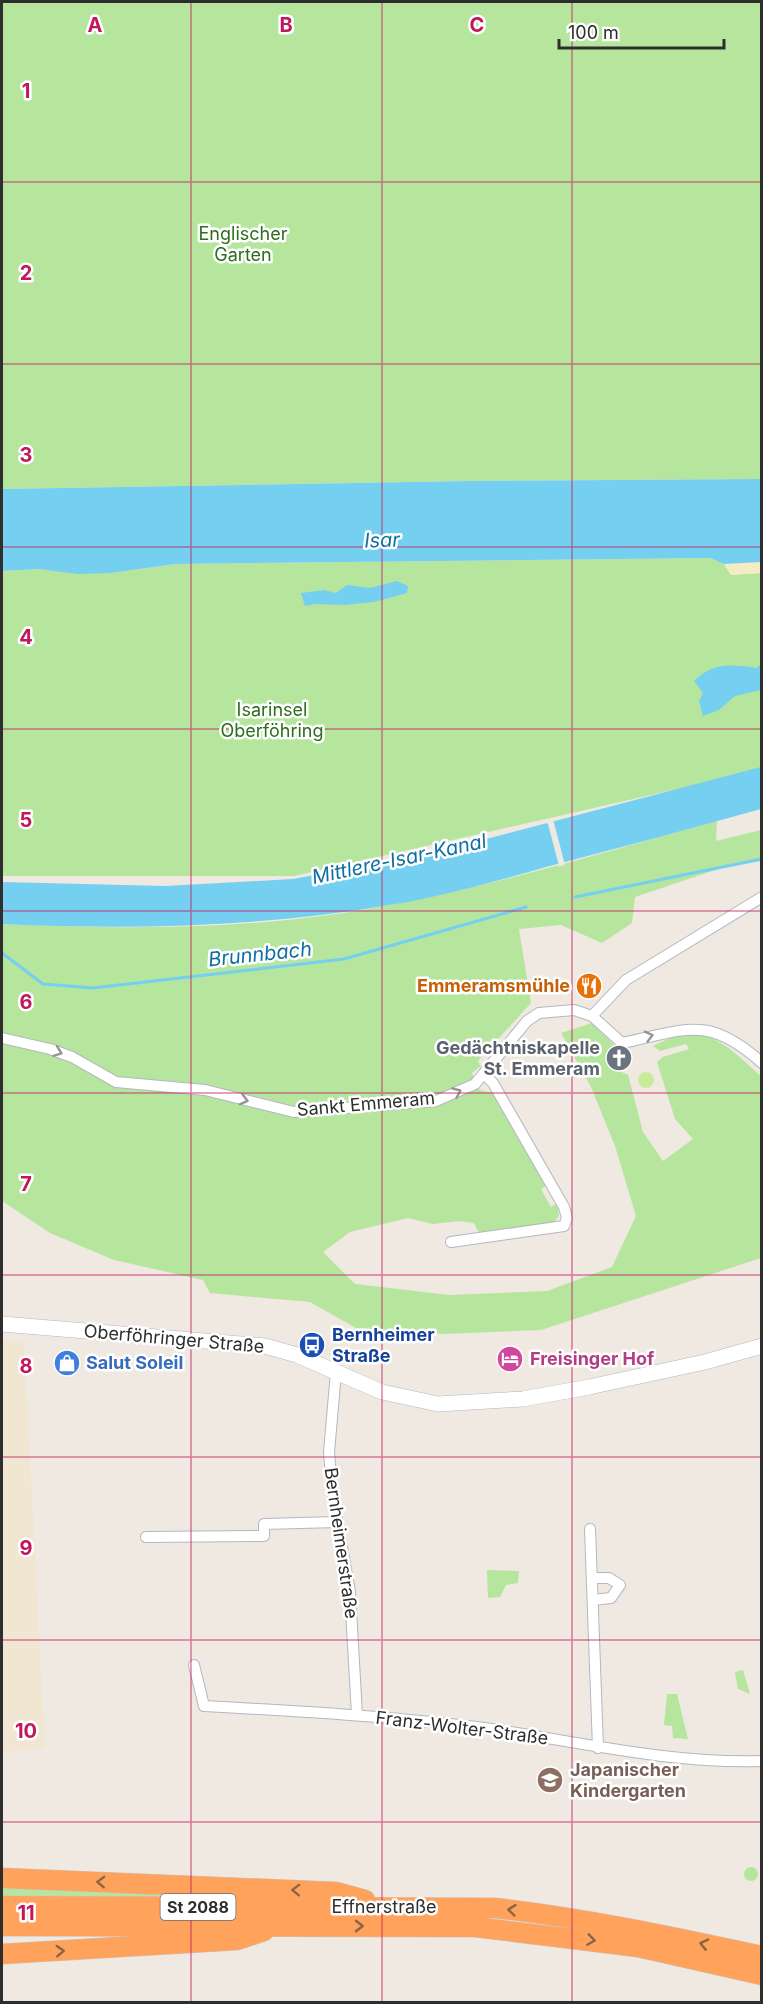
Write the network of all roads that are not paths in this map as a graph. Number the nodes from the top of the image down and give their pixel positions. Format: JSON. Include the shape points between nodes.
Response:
{"nodes":[{"id":1,"x":762,"y":897,"type":"edge"},
{"id":2,"x":592,"y":1016,"type":"junction"},
{"id":3,"x":2,"y":1038,"type":"edge"},
{"id":4,"x":762,"y":1063,"type":"edge"},
{"id":5,"x":484,"y":1074,"type":"junction"},
{"id":6,"x":451,"y":1242,"type":"dead end"},
{"id":7,"x":2,"y":1324,"type":"edge"},
{"id":8,"x":762,"y":1346,"type":"edge"},
{"id":9,"x":336,"y":1371,"type":"junction"},
{"id":10,"x":337,"y":1522,"type":"junction"},
{"id":11,"x":590,"y":1529,"type":"dead end"},
{"id":12,"x":146,"y":1537,"type":"dead end"},
{"id":13,"x":592,"y":1578,"type":"junction"},
{"id":14,"x":593,"y":1600,"type":"junction"},
{"id":15,"x":194,"y":1665,"type":"dead end"},
{"id":16,"x":357,"y":1714,"type":"junction"},
{"id":17,"x":598,"y":1748,"type":"junction"},
{"id":18,"x":762,"y":1761,"type":"edge"},
{"id":19,"x":2,"y":1878,"type":"edge"},
{"id":20,"x":2,"y":1906,"type":"edge"},
{"id":21,"x":394,"y":1907,"type":"junction"},
{"id":22,"x":2,"y":1926,"type":"edge"},
{"id":23,"x":280,"y":1926,"type":"junction"},
{"id":24,"x":2,"y":1954,"type":"edge"},
{"id":25,"x":762,"y":1956,"type":"edge"},
{"id":26,"x":762,"y":1975,"type":"edge"}],
"edges":[{"from":1,"to":2,"type":"street","via":[[626,980]]},
{"from":2,"to":4,"type":"street","one_way":true,"via":[[622,1043],[679,1029],[706,1029],[726,1036]]},
{"from":2,"to":5,"type":"street","name":"Sankt Emmeram","via":[[574,1010],[540,1012],[527,1021]]},
{"from":3,"to":5,"type":"street","name":"Sankt Emmeram","one_way":true,"via":[[72,1057],[117,1082],[205,1090],[294,1112],[436,1101],[475,1084]]},
{"from":5,"to":6,"type":"street","via":[[493,1083],[567,1218],[564,1226]]},
{"from":7,"to":9,"type":"main road","name":"Oberföhringer Straße","via":[[265,1346]]},
{"from":8,"to":9,"type":"main road","name":"Oberföhringer Straße","via":[[589,1388],[467,1403],[438,1404],[382,1392]]},
{"from":9,"to":10,"type":"street","name":"Bernheimerstraße","via":[[329,1452]]},
{"from":10,"to":12,"type":"street","via":[[264,1524],[264,1536]]},
{"from":10,"to":16,"type":"street","name":"Bernheimerstraße","via":[[352,1614]]},
{"from":11,"to":13,"type":"street"},
{"from":13,"to":14,"type":"street"},
{"from":13,"to":14,"type":"street","via":[[609,1578],[620,1585],[611,1598]]},
{"from":14,"to":17,"type":"street"},
{"from":15,"to":16,"type":"street","name":"Franz-Wolter-Straße","via":[[204,1706]]},
{"from":16,"to":17,"type":"street","name":"Franz-Wolter-Straße","via":[[514,1733]]},
{"from":17,"to":18,"type":"street","name":"Franz-Wolter-Straße","via":[[695,1760]]},
{"from":21,"to":19,"type":"highway","one_way":true,"via":[[336,1892]]},
{"from":20,"to":21,"type":"highway","name":"Effnerstraße","number":"St 2088"},
{"from":25,"to":21,"type":"highway","name":"Effnerstraße","number":"St 2088","one_way":true,"via":[[569,1917],[495,1908]]},
{"from":22,"to":23,"type":"highway","name":"Effnerstraße","number":"St 2088"},
{"from":24,"to":23,"type":"highway","one_way":true,"via":[[237,1940]]},
{"from":23,"to":26,"type":"highway","name":"Effnerstraße","number":"St 2088","one_way":true,"via":[[475,1927],[638,1947]]}]}
